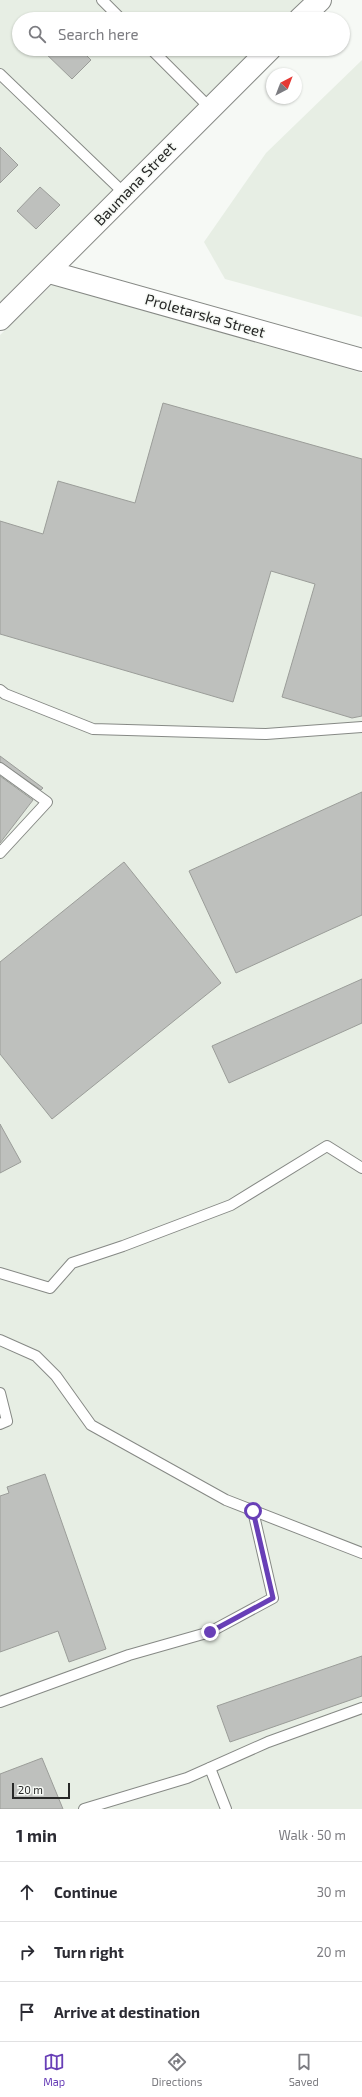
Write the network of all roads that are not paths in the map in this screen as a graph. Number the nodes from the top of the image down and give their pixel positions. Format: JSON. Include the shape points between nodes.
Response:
{"nodes":[{"id":1,"x":102,"y":0,"type":"edge"},
{"id":2,"x":320,"y":0,"type":"edge"},
{"id":3,"x":114,"y":12,"type":"edge"},
{"id":4,"x":307,"y":12,"type":"edge"},
{"id":5,"x":158,"y":56,"type":"edge"},
{"id":6,"x":263,"y":56,"type":"edge"},
{"id":7,"x":0,"y":74,"type":"edge"},
{"id":8,"x":210,"y":108,"type":"junction"},
{"id":9,"x":125,"y":194,"type":"junction"},
{"id":10,"x":49,"y":272,"type":"junction"},
{"id":11,"x":0,"y":318,"type":"edge"},
{"id":12,"x":362,"y":360,"type":"edge"},
{"id":13,"x":0,"y":690,"type":"edge"},
{"id":14,"x":362,"y":728,"type":"edge"},
{"id":15,"x":0,"y":768,"type":"edge"},
{"id":16,"x":0,"y":853,"type":"edge"},
{"id":17,"x":362,"y":1168,"type":"edge"},
{"id":18,"x":0,"y":1273,"type":"edge"},
{"id":19,"x":0,"y":1340,"type":"edge"},
{"id":20,"x":0,"y":1393,"type":"edge"},
{"id":21,"x":0,"y":1424,"type":"edge"},
{"id":22,"x":253,"y":1511,"type":"junction"},
{"id":23,"x":362,"y":1553,"type":"edge"},
{"id":24,"x":0,"y":1702,"type":"edge"},
{"id":25,"x":362,"y":1708,"type":"edge"},
{"id":26,"x":210,"y":1768,"type":"junction"},
{"id":27,"x":84,"y":1809,"type":"edge"},
{"id":28,"x":226,"y":1809,"type":"edge"}],
"edges":[{"from":1,"to":3,"type":"lane"},
{"from":2,"to":4,"type":"main road"},
{"from":5,"to":8,"type":"lane"},
{"from":6,"to":8,"type":"main road","name":"Baumana Street"},
{"from":7,"to":9,"type":"lane"},
{"from":8,"to":9,"type":"main road","name":"Baumana Street"},
{"from":9,"to":10,"type":"main road","name":"Baumana Street"},
{"from":10,"to":11,"type":"main road","name":"Baumana Street"},
{"from":10,"to":12,"type":"main road","name":"Proletarska Street"},
{"from":13,"to":14,"type":"lane","via":[[93,729],[266,734]]},
{"from":15,"to":16,"type":"lane","via":[[47,802]]},
{"from":17,"to":18,"type":"lane","via":[[327,1146],[231,1205],[72,1263],[50,1288]]},
{"from":19,"to":22,"type":"lane","via":[[36,1356],[56,1376],[91,1425],[226,1500]]},
{"from":20,"to":21,"type":"lane","via":[[7,1421]]},
{"from":22,"to":23,"type":"lane"},
{"from":22,"to":24,"type":"lane","via":[[273,1598],[210,1632],[129,1655]]},
{"from":25,"to":26,"type":"lane","via":[[268,1742]]},
{"from":26,"to":27,"type":"lane","via":[[187,1778]]},
{"from":26,"to":28,"type":"lane"}]}
